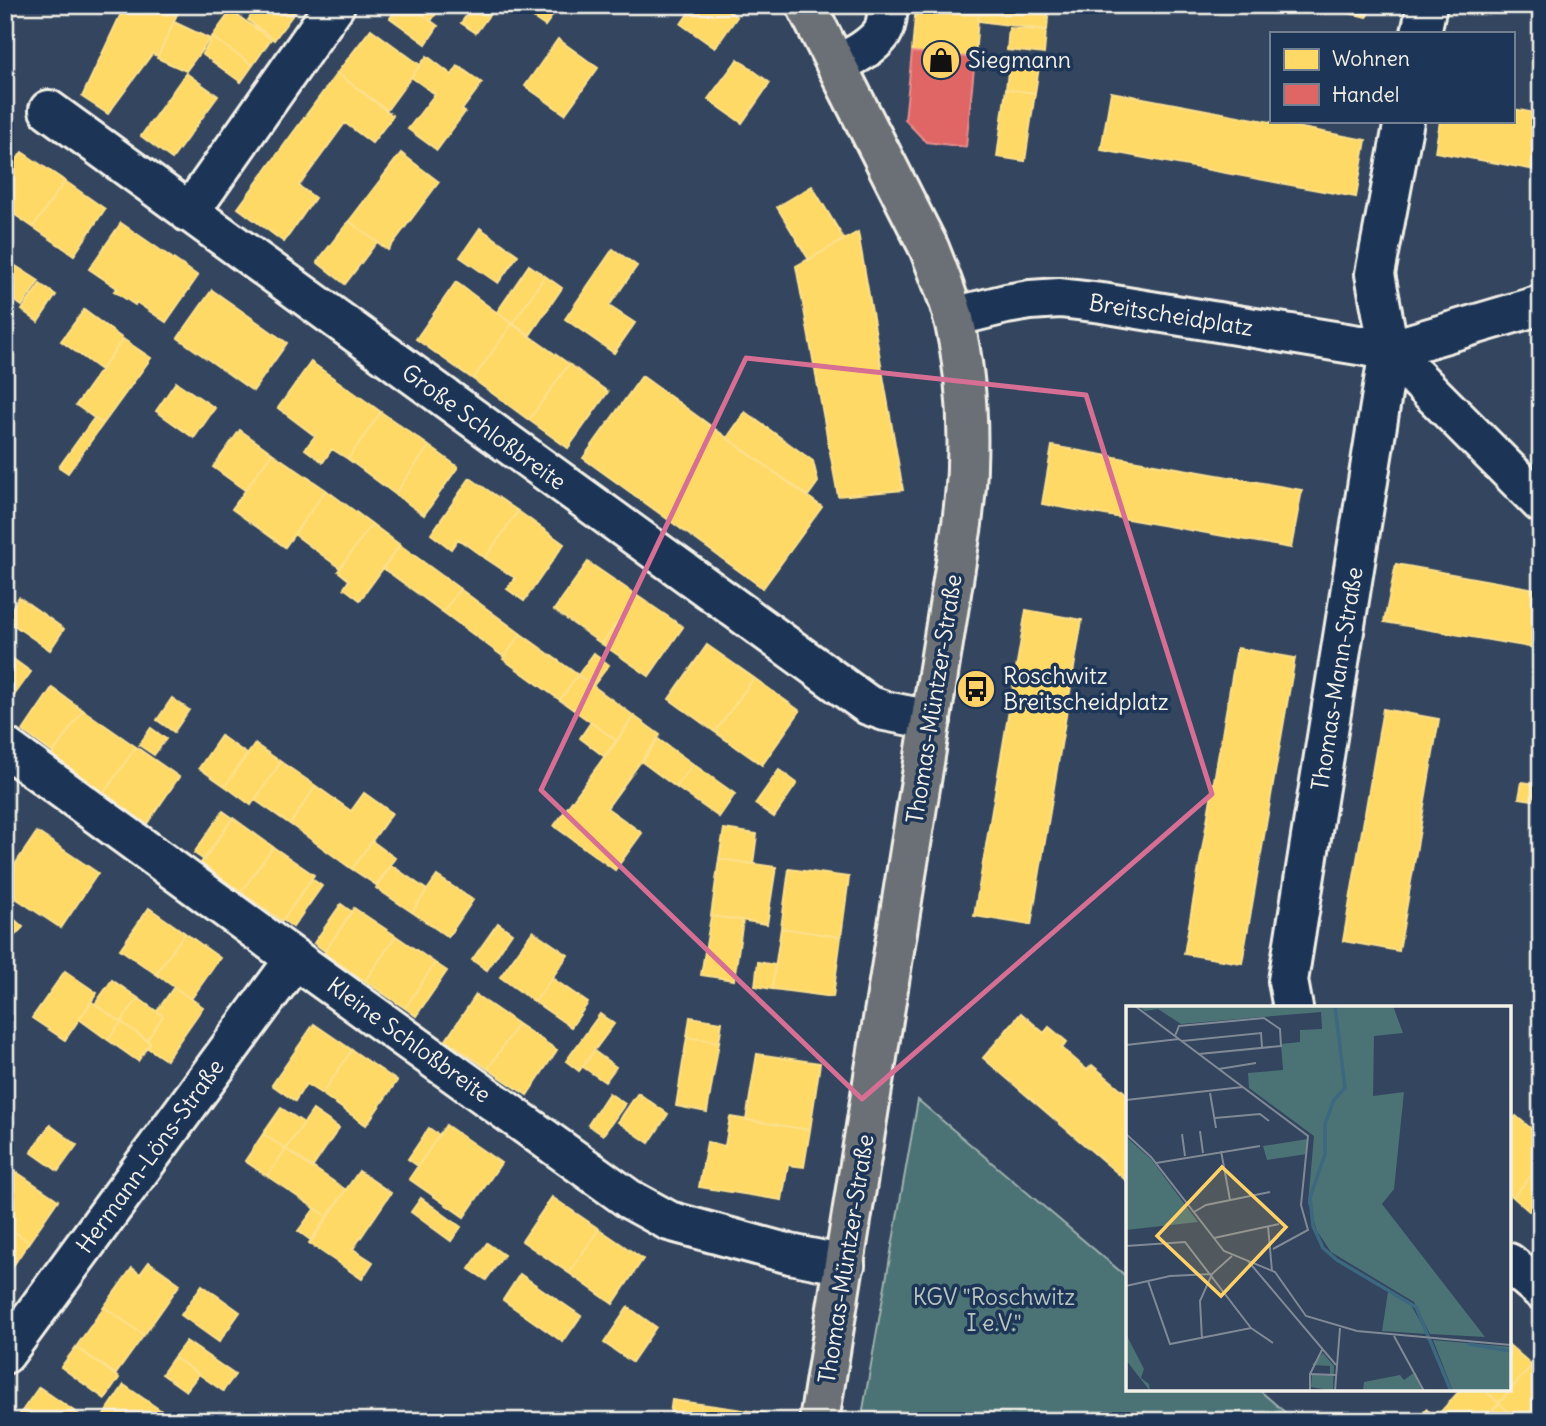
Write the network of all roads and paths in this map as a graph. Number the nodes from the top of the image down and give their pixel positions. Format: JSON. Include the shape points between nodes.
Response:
{"nodes":[{"id":1,"x":335,"y":5,"type":"edge"},
{"id":2,"x":806,"y":5,"type":"edge"},
{"id":3,"x":888,"y":5,"type":"edge"},
{"id":4,"x":1427,"y":5,"type":"edge"},
{"id":5,"x":1421,"y":32,"type":"edge"},
{"id":6,"x":836,"y":65,"type":"junction"},
{"id":7,"x":49,"y":110,"type":"dead end"},
{"id":8,"x":1404,"y":122,"type":"edge"},
{"id":9,"x":188,"y":213,"type":"junction"},
{"id":10,"x":1541,"y":305,"type":"edge"},
{"id":11,"x":953,"y":317,"type":"junction"},
{"id":12,"x":1389,"y":350,"type":"junction"},
{"id":13,"x":1541,"y":503,"type":"edge"},
{"id":14,"x":931,"y":720,"type":"junction"},
{"id":15,"x":5,"y":747,"type":"edge"},
{"id":16,"x":295,"y":958,"type":"junction"},
{"id":17,"x":1293,"y":1006,"type":"edge"},
{"id":18,"x":845,"y":1265,"type":"junction"},
{"id":19,"x":1511,"y":1265,"type":"edge"},
{"id":20,"x":1541,"y":1290,"type":"edge"},
{"id":21,"x":5,"y":1354,"type":"edge"},
{"id":22,"x":820,"y":1421,"type":"edge"}],
"edges":[{"from":1,"to":9,"type":"street"},
{"from":2,"to":6,"type":"main road","name":"Thomas-Müntzer-Straße"},
{"from":3,"to":6,"type":"street","via":[[882,32],[856,56]]},
{"from":4,"to":5,"type":"street"},
{"from":6,"to":11,"type":"main road","name":"Thomas-Müntzer-Straße","via":[[929,248]]},
{"from":7,"to":9,"type":"street","name":"Große Schloßbreite"},
{"from":8,"to":12,"type":"street","name":"Thomas-Mann-Straße","via":[[1376,274]]},
{"from":9,"to":14,"type":"street","name":"Große Schloßbreite","via":[[868,705]]},
{"from":10,"to":12,"type":"street"},
{"from":11,"to":12,"type":"street","name":"Breitscheidplatz","via":[[1006,304],[1060,299]]},
{"from":11,"to":14,"type":"main road","name":"Thomas-Müntzer-Straße","via":[[963,368],[968,467]]},
{"from":12,"to":13,"type":"street"},
{"from":12,"to":17,"type":"street","name":"Thomas-Mann-Straße","via":[[1288,981]]},
{"from":14,"to":18,"type":"main road","name":"Thomas-Müntzer-Straße"},
{"from":15,"to":16,"type":"street","name":"Kleine Schloßbreite"},
{"from":16,"to":18,"type":"street","name":"Kleine Schloßbreite","via":[[629,1199],[668,1222]]},
{"from":16,"to":21,"type":"street","name":"Hermann-Löns-Straße"},
{"from":18,"to":22,"type":"main road","name":"Thomas-Müntzer-Straße"},
{"from":19,"to":20,"type":"street"}]}
